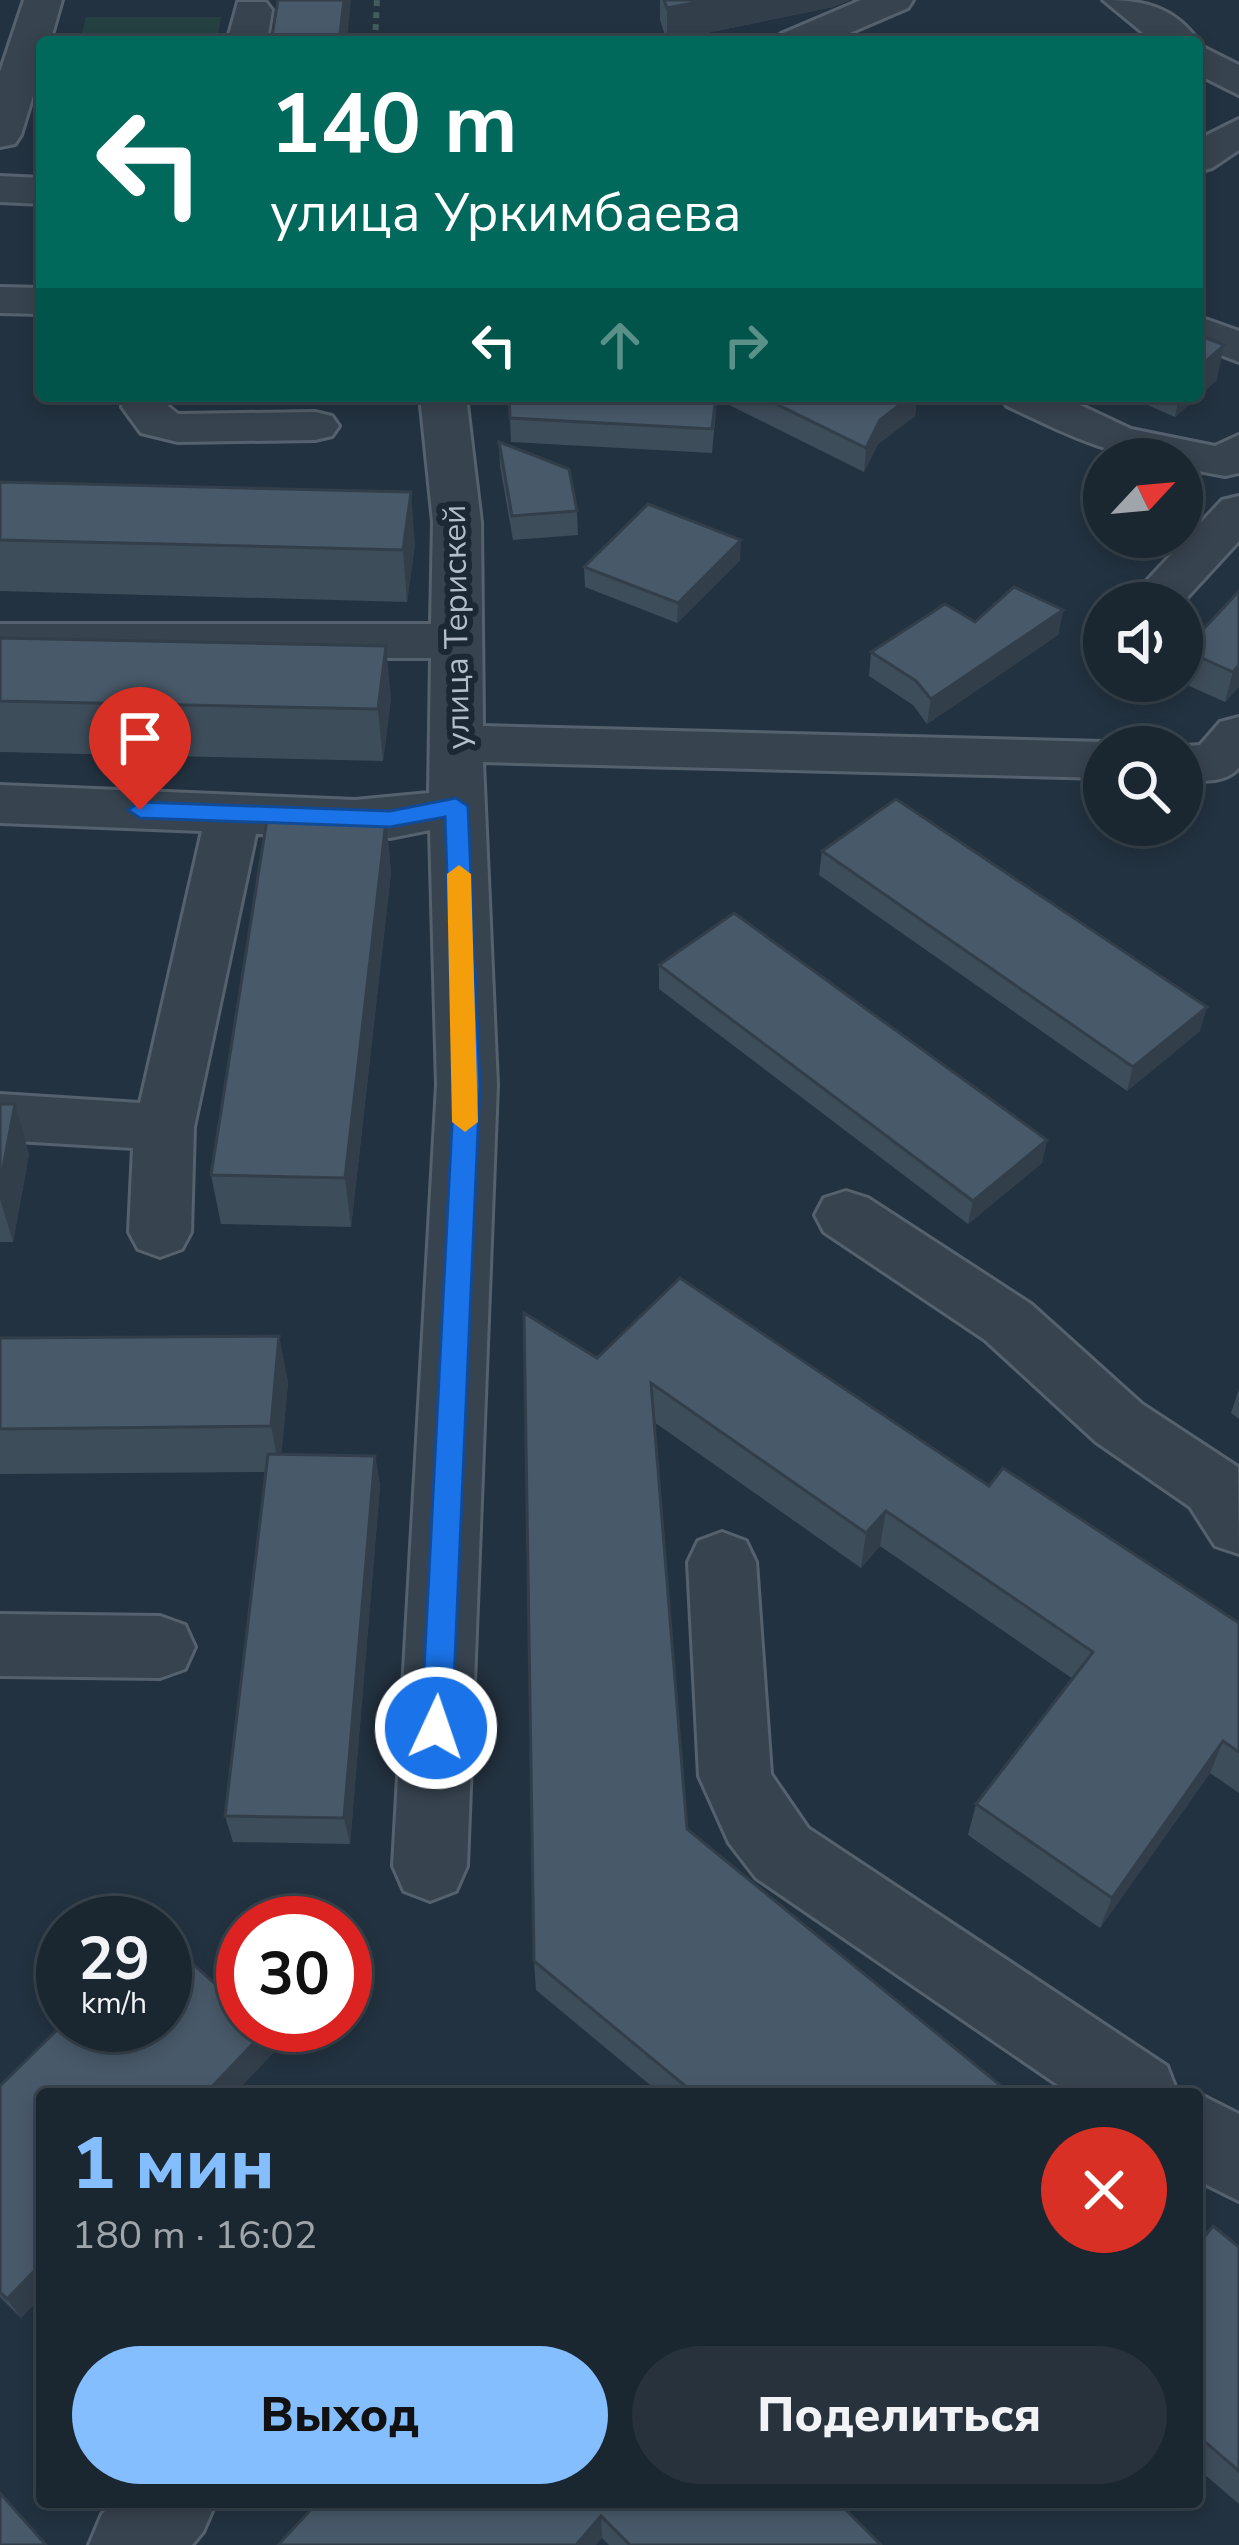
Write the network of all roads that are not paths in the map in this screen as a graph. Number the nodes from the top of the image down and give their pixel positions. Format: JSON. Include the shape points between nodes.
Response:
{"nodes":[{"id":1,"x":44,"y":0,"type":"edge"},
{"id":2,"x":894,"y":0,"type":"edge"},
{"id":3,"x":1122,"y":0,"type":"edge"},
{"id":4,"x":809,"y":36,"type":"edge"},
{"id":5,"x":1171,"y":36,"type":"edge"},
{"id":6,"x":1203,"y":60,"type":"edge"},
{"id":7,"x":1239,"y":83,"type":"edge"},
{"id":8,"x":1239,"y":131,"type":"edge"},
{"id":9,"x":0,"y":135,"type":"edge"},
{"id":10,"x":1203,"y":155,"type":"edge"},
{"id":11,"x":0,"y":189,"type":"edge"},
{"id":12,"x":36,"y":191,"type":"edge"},
{"id":13,"x":0,"y":300,"type":"edge"},
{"id":14,"x":36,"y":301,"type":"edge"},
{"id":15,"x":1203,"y":333,"type":"edge"},
{"id":16,"x":1239,"y":348,"type":"edge"},
{"id":17,"x":145,"y":402,"type":"edge"},
{"id":18,"x":443,"y":402,"type":"edge"},
{"id":19,"x":1036,"y":402,"type":"edge"},
{"id":20,"x":315,"y":426,"type":"dead end"},
{"id":21,"x":1239,"y":448,"type":"edge"},
{"id":22,"x":1239,"y":511,"type":"edge"},
{"id":23,"x":1174,"y":582,"type":"edge"},
{"id":24,"x":0,"y":641,"type":"edge"},
{"id":25,"x":457,"y":641,"type":"junction"},
{"id":26,"x":1239,"y":734,"type":"edge"},
{"id":27,"x":456,"y":743,"type":"junction"},
{"id":28,"x":1083,"y":759,"type":"edge"},
{"id":29,"x":1203,"y":763,"type":"edge"},
{"id":30,"x":0,"y":804,"type":"edge"},
{"id":31,"x":456,"y":806,"type":"junction"},
{"id":32,"x":232,"y":814,"type":"junction"},
{"id":33,"x":0,"y":1117,"type":"edge"},
{"id":34,"x":164,"y":1127,"type":"junction"},
{"id":35,"x":846,"y":1215,"type":"dead end"},
{"id":36,"x":160,"y":1232,"type":"dead end"},
{"id":37,"x":1239,"y":1525,"type":"edge"},
{"id":38,"x":722,"y":1562,"type":"dead end"},
{"id":39,"x":0,"y":1645,"type":"edge"},
{"id":40,"x":160,"y":1647,"type":"dead end"},
{"id":41,"x":430,"y":1866,"type":"dead end"},
{"id":42,"x":1130,"y":2088,"type":"edge"},
{"id":43,"x":1203,"y":2137,"type":"edge"},
{"id":44,"x":1239,"y":2161,"type":"edge"},
{"id":45,"x":167,"y":2508,"type":"edge"},
{"id":46,"x":133,"y":2545,"type":"edge"}],
"edges":[{"from":1,"to":9,"type":"street"},
{"from":2,"to":4,"type":"street"},
{"from":3,"to":5,"type":"street"},
{"from":6,"to":7,"type":"street"},
{"from":8,"to":10,"type":"street"},
{"from":11,"to":12,"type":"street"},
{"from":13,"to":14,"type":"street"},
{"from":15,"to":16,"type":"street"},
{"from":17,"to":20,"type":"street","via":[[158,423],[178,428]]},
{"from":18,"to":25,"type":"street","name":"улица Терискей","via":[[434,521]]},
{"from":19,"to":21,"type":"street","via":[[1117,440],[1225,462]]},
{"from":22,"to":23,"type":"street"},
{"from":24,"to":25,"type":"street"},
{"from":25,"to":27,"type":"street","name":"улица Терискей"},
{"from":26,"to":29,"type":"street","via":[[1214,763]]},
{"from":27,"to":28,"type":"street"},
{"from":27,"to":31,"type":"street","name":"улица Терискей"},
{"from":30,"to":32,"type":"street"},
{"from":31,"to":32,"type":"street","via":[[390,819]]},
{"from":31,"to":41,"type":"street","name":"улица Терискей","via":[[467,1085]]},
{"from":32,"to":34,"type":"street"},
{"from":33,"to":34,"type":"street"},
{"from":34,"to":36,"type":"street"},
{"from":35,"to":37,"type":"street","via":[[1008,1322],[1119,1423],[1214,1487]]},
{"from":38,"to":42,"type":"street","via":[[735,1776],[754,1819],[782,1853]]},
{"from":39,"to":40,"type":"street"},
{"from":43,"to":44,"type":"street"},
{"from":45,"to":46,"type":"street"}]}
